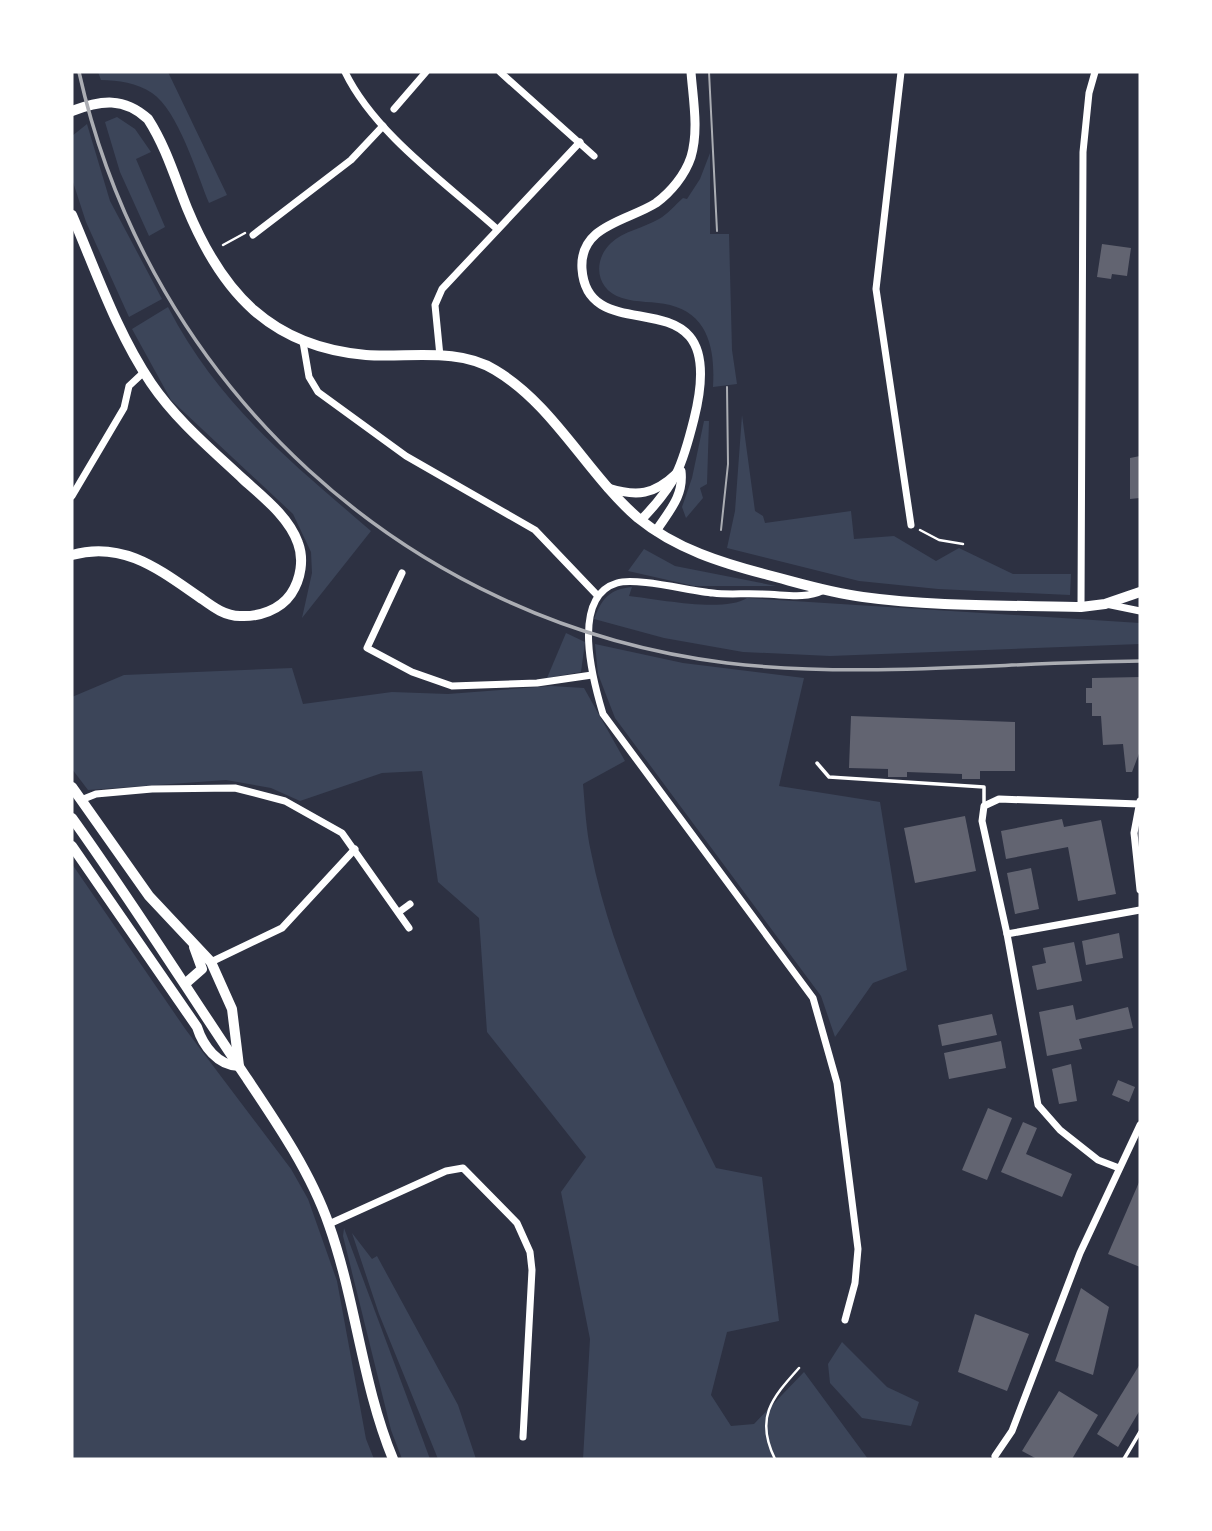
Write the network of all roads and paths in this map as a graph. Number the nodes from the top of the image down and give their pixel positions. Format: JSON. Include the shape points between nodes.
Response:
{"nodes":[{"id":1,"x":345,"y":72,"type":"edge"},
{"id":2,"x":426,"y":72,"type":"edge"},
{"id":3,"x":500,"y":72,"type":"edge"},
{"id":4,"x":691,"y":72,"type":"edge"},
{"id":5,"x":901,"y":72,"type":"edge"},
{"id":6,"x":1095,"y":72,"type":"edge"},
{"id":7,"x":394,"y":109,"type":"dead end"},
{"id":8,"x":72,"y":111,"type":"edge"},
{"id":9,"x":383,"y":126,"type":"junction"},
{"id":10,"x":580,"y":142,"type":"junction"},
{"id":11,"x":594,"y":156,"type":"dead end"},
{"id":12,"x":72,"y":215,"type":"edge"},
{"id":13,"x":497,"y":229,"type":"junction"},
{"id":14,"x":253,"y":235,"type":"joint"},
{"id":15,"x":223,"y":245,"type":"dead end"},
{"id":16,"x":303,"y":342,"type":"junction"},
{"id":17,"x":440,"y":356,"type":"junction"},
{"id":18,"x":144,"y":372,"type":"junction"},
{"id":19,"x":680,"y":470,"type":"junction"},
{"id":20,"x":608,"y":488,"type":"junction"},
{"id":21,"x":72,"y":496,"type":"edge"},
{"id":22,"x":641,"y":520,"type":"junction"},
{"id":23,"x":911,"y":526,"type":"joint"},
{"id":24,"x":656,"y":531,"type":"junction"},
{"id":25,"x":962,"y":544,"type":"dead end"},
{"id":26,"x":72,"y":555,"type":"edge"},
{"id":27,"x":402,"y":573,"type":"dead end"},
{"id":28,"x":825,"y":590,"type":"junction"},
{"id":29,"x":1140,"y":592,"type":"edge"},
{"id":30,"x":597,"y":595,"type":"junction"},
{"id":31,"x":1105,"y":604,"type":"junction"},
{"id":32,"x":1081,"y":607,"type":"junction"},
{"id":33,"x":1140,"y":611,"type":"edge"},
{"id":34,"x":592,"y":675,"type":"junction"},
{"id":35,"x":817,"y":763,"type":"dead end"},
{"id":36,"x":72,"y":787,"type":"edge"},
{"id":37,"x":81,"y":800,"type":"junction"},
{"id":38,"x":1140,"y":802,"type":"edge"},
{"id":39,"x":984,"y":806,"type":"junction"},
{"id":40,"x":72,"y":818,"type":"edge"},
{"id":41,"x":72,"y":846,"type":"edge"},
{"id":42,"x":355,"y":849,"type":"junction"},
{"id":43,"x":1140,"y":890,"type":"edge"},
{"id":44,"x":410,"y":904,"type":"dead end"},
{"id":45,"x":1140,"y":910,"type":"edge"},
{"id":46,"x":399,"y":912,"type":"junction"},
{"id":47,"x":409,"y":928,"type":"dead end"},
{"id":48,"x":1007,"y":934,"type":"junction"},
{"id":49,"x":190,"y":938,"type":"junction"},
{"id":50,"x":211,"y":962,"type":"junction"},
{"id":51,"x":187,"y":983,"type":"junction"},
{"id":52,"x":239,"y":1066,"type":"junction"},
{"id":53,"x":1140,"y":1125,"type":"edge"},
{"id":54,"x":1119,"y":1168,"type":"junction"},
{"id":55,"x":329,"y":1224,"type":"junction"},
{"id":56,"x":845,"y":1320,"type":"dead end"},
{"id":57,"x":799,"y":1368,"type":"dead end"},
{"id":58,"x":1140,"y":1432,"type":"edge"},
{"id":59,"x":523,"y":1437,"type":"dead end"},
{"id":60,"x":995,"y":1456,"type":"dead end"},
{"id":61,"x":393,"y":1459,"type":"edge"},
{"id":62,"x":775,"y":1459,"type":"edge"},
{"id":63,"x":1124,"y":1459,"type":"edge"}],
"edges":[{"from":1,"to":9,"type":"street","via":[[362,103]]},
{"from":2,"to":7,"type":"street"},
{"from":3,"to":10,"type":"street"},
{"from":4,"to":19,"type":"street","via":[[694,135],[684,172],[657,202],[600,229],[586,247],[582,269],[589,291],[607,309],[673,324],[699,352],[703,383]]},
{"from":5,"to":23,"type":"street","via":[[876,289]]},
{"from":6,"to":32,"type":"street","via":[[1083,152]]},
{"from":8,"to":16,"type":"main road","via":[[93,103],[122,102],[137,109],[158,134],[188,210],[226,281],[259,316]]},
{"from":9,"to":13,"type":"street"},
{"from":9,"to":14,"type":"street","via":[[351,160]]},
{"from":10,"to":11,"type":"street"},
{"from":10,"to":13,"type":"street"},
{"from":12,"to":18,"type":"main road"},
{"from":13,"to":17,"type":"street","via":[[442,289],[435,304]]},
{"from":14,"to":15,"type":"path","via":[[245,233]]},
{"from":16,"to":17,"type":"main road","via":[[339,352]]},
{"from":16,"to":30,"type":"street","via":[[309,377],[318,392],[406,456],[535,530]]},
{"from":17,"to":20,"type":"main road","via":[[475,361],[509,378]]},
{"from":18,"to":21,"type":"street","via":[[129,386],[120,414]]},
{"from":18,"to":26,"type":"main road","via":[[174,413],[287,523],[301,554],[297,582],[285,600],[270,610],[250,617],[235,616],[124,552]]},
{"from":19,"to":20,"type":"street","via":[[649,493]]},
{"from":19,"to":22,"type":"street","via":[[674,484]]},
{"from":19,"to":24,"type":"street","via":[[683,485],[678,498]]},
{"from":20,"to":22,"type":"main road"},
{"from":22,"to":24,"type":"main road"},
{"from":23,"to":25,"type":"path","via":[[939,540]]},
{"from":24,"to":28,"type":"main road","via":[[720,562]]},
{"from":27,"to":34,"type":"street","via":[[367,648],[412,672],[452,686],[537,683]]},
{"from":28,"to":30,"type":"street","via":[[809,597],[715,594],[625,581]]},
{"from":28,"to":32,"type":"main road","via":[[897,601]]},
{"from":29,"to":31,"type":"main road"},
{"from":30,"to":34,"type":"street","via":[[592,608]]},
{"from":31,"to":32,"type":"main road"},
{"from":31,"to":33,"type":"street"},
{"from":34,"to":56,"type":"street","via":[[603,714],[813,998],[836,1083],[858,1249]]},
{"from":35,"to":39,"type":"lane","via":[[829,777],[984,787]]},
{"from":36,"to":37,"type":"main road"},
{"from":37,"to":42,"type":"street","via":[[96,794],[163,788],[259,792],[317,818],[342,833]]},
{"from":37,"to":49,"type":"main road","via":[[149,896]]},
{"from":38,"to":39,"type":"street","via":[[999,799]]},
{"from":38,"to":43,"type":"street","via":[[1135,833]]},
{"from":39,"to":48,"type":"street","via":[[982,821]]},
{"from":40,"to":51,"type":"main road"},
{"from":41,"to":52,"type":"main road","via":[[197,1027],[202,1041],[225,1064]]},
{"from":42,"to":46,"type":"street"},
{"from":42,"to":50,"type":"street","via":[[282,928]]},
{"from":44,"to":46,"type":"street"},
{"from":45,"to":48,"type":"street"},
{"from":46,"to":47,"type":"street"},
{"from":48,"to":54,"type":"street","via":[[1038,1105],[1046,1118],[1098,1160]]},
{"from":49,"to":50,"type":"main road"},
{"from":49,"to":51,"type":"main road","via":[[202,966]]},
{"from":50,"to":52,"type":"main road","via":[[232,1009]]},
{"from":51,"to":52,"type":"main road"},
{"from":52,"to":55,"type":"main road","via":[[295,1157]]},
{"from":53,"to":54,"type":"street"},
{"from":54,"to":60,"type":"street","via":[[1080,1252],[1012,1431]]},
{"from":55,"to":59,"type":"street","via":[[446,1171],[463,1168],[505,1210],[526,1238],[532,1270]]},
{"from":55,"to":61,"type":"main road","via":[[372,1399]]},
{"from":57,"to":62,"type":"path","via":[[765,1415],[765,1434]]},
{"from":58,"to":63,"type":"lane"}]}
